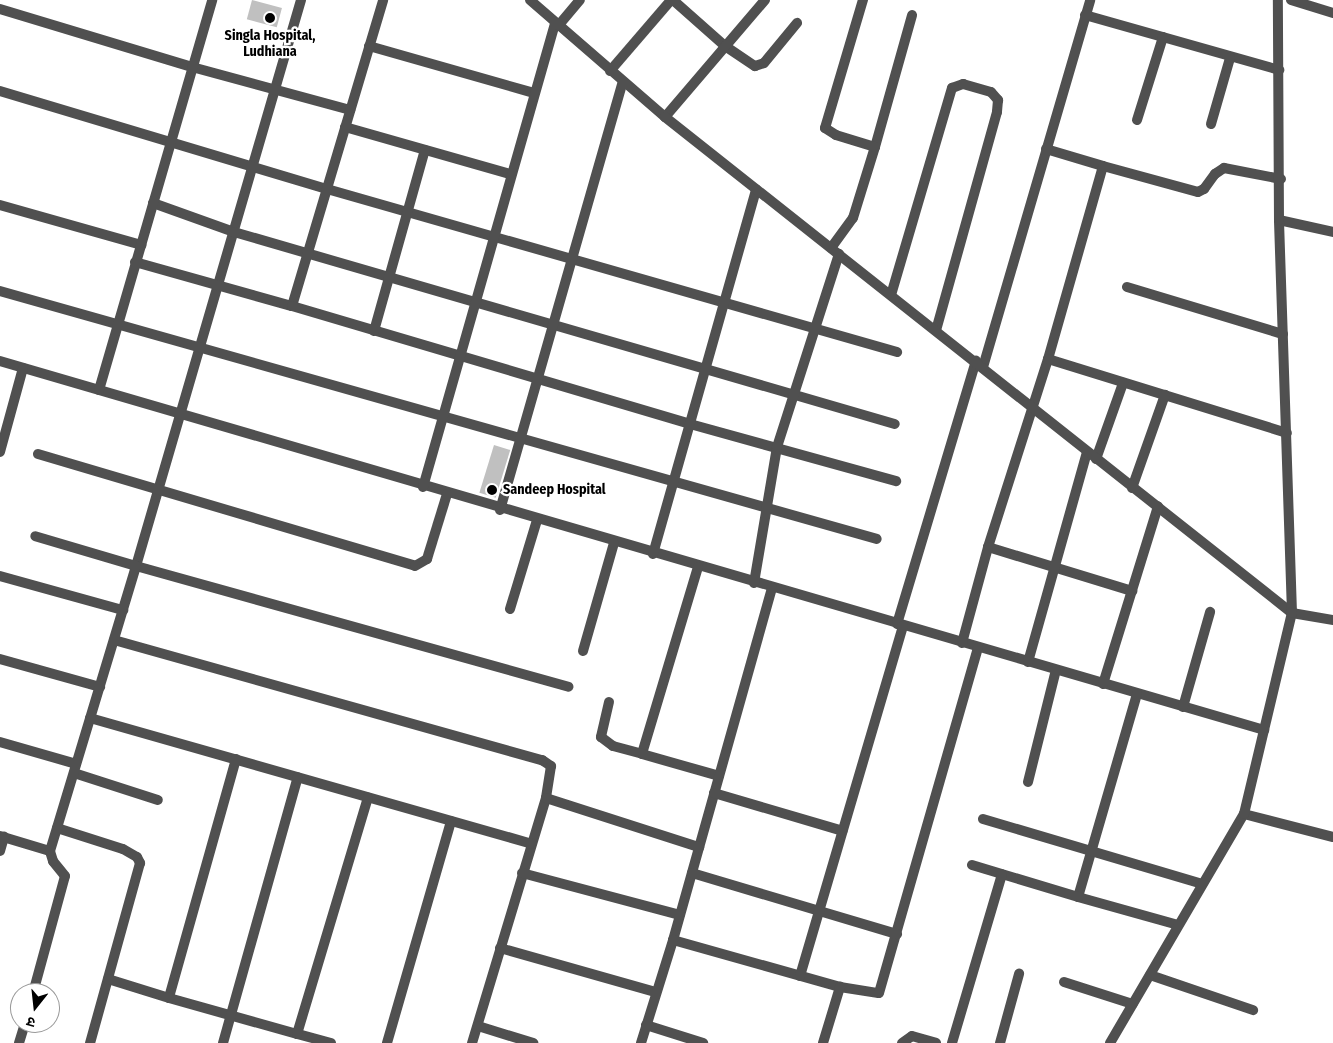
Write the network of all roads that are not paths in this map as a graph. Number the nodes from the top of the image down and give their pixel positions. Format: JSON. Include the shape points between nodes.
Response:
{"nodes":[{"id":1,"x":212,"y":0,"type":"edge"},
{"id":2,"x":301,"y":0,"type":"edge"},
{"id":3,"x":383,"y":0,"type":"edge"},
{"id":4,"x":530,"y":0,"type":"edge"},
{"id":5,"x":580,"y":0,"type":"edge"},
{"id":6,"x":672,"y":0,"type":"edge"},
{"id":7,"x":765,"y":0,"type":"edge"},
{"id":8,"x":863,"y":0,"type":"edge"},
{"id":9,"x":1090,"y":0,"type":"edge"},
{"id":10,"x":1278,"y":0,"type":"edge"},
{"id":11,"x":1291,"y":0,"type":"edge"},
{"id":12,"x":0,"y":9,"type":"edge"},
{"id":13,"x":1333,"y":13,"type":"edge"},
{"id":14,"x":912,"y":15,"type":"dead end"},
{"id":15,"x":1086,"y":15,"type":"junction"},
{"id":16,"x":797,"y":23,"type":"dead end"},
{"id":17,"x":556,"y":25,"type":"junction"},
{"id":18,"x":1163,"y":37,"type":"junction"},
{"id":19,"x":369,"y":46,"type":"junction"},
{"id":20,"x":725,"y":46,"type":"junction"},
{"id":21,"x":1230,"y":58,"type":"junction"},
{"id":22,"x":192,"y":67,"type":"junction"},
{"id":23,"x":1279,"y":70,"type":"junction"},
{"id":24,"x":610,"y":71,"type":"junction"},
{"id":25,"x":624,"y":82,"type":"junction"},
{"id":26,"x":275,"y":90,"type":"junction"},
{"id":27,"x":0,"y":91,"type":"edge"},
{"id":28,"x":534,"y":93,"type":"junction"},
{"id":29,"x":350,"y":110,"type":"junction"},
{"id":30,"x":665,"y":117,"type":"junction"},
{"id":31,"x":1137,"y":120,"type":"dead end"},
{"id":32,"x":1211,"y":124,"type":"dead end"},
{"id":33,"x":345,"y":127,"type":"junction"},
{"id":34,"x":171,"y":141,"type":"junction"},
{"id":35,"x":875,"y":147,"type":"junction"},
{"id":36,"x":425,"y":150,"type":"junction"},
{"id":37,"x":1046,"y":150,"type":"junction"},
{"id":38,"x":1103,"y":166,"type":"junction"},
{"id":39,"x":252,"y":167,"type":"junction"},
{"id":40,"x":510,"y":174,"type":"junction"},
{"id":41,"x":1281,"y":179,"type":"junction"},
{"id":42,"x":327,"y":189,"type":"junction"},
{"id":43,"x":756,"y":189,"type":"junction"},
{"id":44,"x":153,"y":203,"type":"junction"},
{"id":45,"x":0,"y":204,"type":"edge"},
{"id":46,"x":408,"y":212,"type":"junction"},
{"id":47,"x":1279,"y":220,"type":"junction"},
{"id":48,"x":234,"y":232,"type":"junction"},
{"id":49,"x":1333,"y":232,"type":"edge"},
{"id":50,"x":494,"y":236,"type":"junction"},
{"id":51,"x":140,"y":245,"type":"junction"},
{"id":52,"x":835,"y":251,"type":"junction"},
{"id":53,"x":308,"y":253,"type":"junction"},
{"id":54,"x":572,"y":261,"type":"junction"},
{"id":55,"x":136,"y":262,"type":"junction"},
{"id":56,"x":389,"y":277,"type":"junction"},
{"id":57,"x":218,"y":284,"type":"junction"},
{"id":58,"x":1127,"y":287,"type":"dead end"},
{"id":59,"x":0,"y":291,"type":"edge"},
{"id":60,"x":891,"y":295,"type":"junction"},
{"id":61,"x":475,"y":302,"type":"junction"},
{"id":62,"x":724,"y":304,"type":"junction"},
{"id":63,"x":292,"y":306,"type":"junction"},
{"id":64,"x":554,"y":325,"type":"junction"},
{"id":65,"x":117,"y":327,"type":"junction"},
{"id":66,"x":813,"y":327,"type":"junction"},
{"id":67,"x":936,"y":330,"type":"junction"},
{"id":68,"x":374,"y":331,"type":"junction"},
{"id":69,"x":1283,"y":334,"type":"junction"},
{"id":70,"x":199,"y":349,"type":"junction"},
{"id":71,"x":897,"y":352,"type":"dead end"},
{"id":72,"x":460,"y":357,"type":"junction"},
{"id":73,"x":1048,"y":359,"type":"junction"},
{"id":74,"x":0,"y":361,"type":"edge"},
{"id":75,"x":979,"y":364,"type":"junction"},
{"id":76,"x":23,"y":368,"type":"junction"},
{"id":77,"x":706,"y":369,"type":"junction"},
{"id":78,"x":538,"y":377,"type":"junction"},
{"id":79,"x":1123,"y":382,"type":"junction"},
{"id":80,"x":98,"y":390,"type":"junction"},
{"id":81,"x":793,"y":394,"type":"junction"},
{"id":82,"x":1165,"y":395,"type":"junction"},
{"id":83,"x":1032,"y":408,"type":"junction"},
{"id":84,"x":180,"y":414,"type":"junction"},
{"id":85,"x":443,"y":416,"type":"junction"},
{"id":86,"x":690,"y":424,"type":"junction"},
{"id":87,"x":895,"y":424,"type":"dead end"},
{"id":88,"x":1287,"y":433,"type":"junction"},
{"id":89,"x":521,"y":437,"type":"junction"},
{"id":90,"x":777,"y":447,"type":"junction"},
{"id":91,"x":0,"y":452,"type":"edge"},
{"id":92,"x":1087,"y":452,"type":"junction"},
{"id":93,"x":38,"y":454,"type":"dead end"},
{"id":94,"x":1096,"y":459,"type":"junction"},
{"id":95,"x":896,"y":481,"type":"dead end"},
{"id":96,"x":673,"y":483,"type":"junction"},
{"id":97,"x":422,"y":486,"type":"junction"},
{"id":98,"x":1132,"y":488,"type":"junction"},
{"id":99,"x":158,"y":492,"type":"junction"},
{"id":100,"x":447,"y":494,"type":"junction"},
{"id":101,"x":1158,"y":506,"type":"junction"},
{"id":102,"x":767,"y":508,"type":"junction"},
{"id":103,"x":500,"y":510,"type":"junction"},
{"id":104,"x":537,"y":520,"type":"junction"},
{"id":105,"x":35,"y":536,"type":"dead end"},
{"id":106,"x":877,"y":539,"type":"dead end"},
{"id":107,"x":614,"y":542,"type":"junction"},
{"id":108,"x":988,"y":547,"type":"junction"},
{"id":109,"x":653,"y":554,"type":"junction"},
{"id":110,"x":136,"y":566,"type":"junction"},
{"id":111,"x":698,"y":567,"type":"junction"},
{"id":112,"x":1053,"y":567,"type":"junction"},
{"id":113,"x":0,"y":576,"type":"edge"},
{"id":114,"x":754,"y":583,"type":"junction"},
{"id":115,"x":772,"y":588,"type":"junction"},
{"id":116,"x":1132,"y":591,"type":"junction"},
{"id":117,"x":510,"y":609,"type":"dead end"},
{"id":118,"x":123,"y":610,"type":"junction"},
{"id":119,"x":1210,"y":612,"type":"dead end"},
{"id":120,"x":1292,"y":612,"type":"junction"},
{"id":121,"x":1333,"y":620,"type":"edge"},
{"id":122,"x":900,"y":625,"type":"junction"},
{"id":123,"x":114,"y":640,"type":"junction"},
{"id":124,"x":962,"y":643,"type":"junction"},
{"id":125,"x":978,"y":648,"type":"junction"},
{"id":126,"x":583,"y":651,"type":"dead end"},
{"id":127,"x":0,"y":659,"type":"edge"},
{"id":128,"x":1028,"y":662,"type":"junction"},
{"id":129,"x":1056,"y":670,"type":"junction"},
{"id":130,"x":1103,"y":684,"type":"junction"},
{"id":131,"x":100,"y":687,"type":"junction"},
{"id":132,"x":568,"y":687,"type":"dead end"},
{"id":133,"x":1137,"y":694,"type":"junction"},
{"id":134,"x":609,"y":702,"type":"dead end"},
{"id":135,"x":1184,"y":707,"type":"junction"},
{"id":136,"x":90,"y":718,"type":"junction"},
{"id":137,"x":1264,"y":730,"type":"junction"},
{"id":138,"x":0,"y":742,"type":"edge"},
{"id":139,"x":642,"y":754,"type":"junction"},
{"id":140,"x":236,"y":760,"type":"junction"},
{"id":141,"x":75,"y":768,"type":"junction"},
{"id":142,"x":719,"y":776,"type":"junction"},
{"id":143,"x":298,"y":777,"type":"junction"},
{"id":144,"x":1028,"y":782,"type":"dead end"},
{"id":145,"x":714,"y":793,"type":"junction"},
{"id":146,"x":368,"y":797,"type":"junction"},
{"id":147,"x":546,"y":798,"type":"junction"},
{"id":148,"x":158,"y":800,"type":"dead end"},
{"id":149,"x":1244,"y":814,"type":"junction"},
{"id":150,"x":983,"y":819,"type":"dead end"},
{"id":151,"x":451,"y":821,"type":"junction"},
{"id":152,"x":57,"y":828,"type":"junction"},
{"id":153,"x":843,"y":830,"type":"junction"},
{"id":154,"x":2,"y":837,"type":"edge"},
{"id":155,"x":1333,"y":838,"type":"edge"},
{"id":156,"x":531,"y":844,"type":"junction"},
{"id":157,"x":699,"y":847,"type":"junction"},
{"id":158,"x":50,"y":850,"type":"junction"},
{"id":159,"x":1092,"y":850,"type":"junction"},
{"id":160,"x":0,"y":851,"type":"edge"},
{"id":161,"x":972,"y":865,"type":"dead end"},
{"id":162,"x":692,"y":872,"type":"junction"},
{"id":163,"x":522,"y":873,"type":"junction"},
{"id":164,"x":1002,"y":874,"type":"junction"},
{"id":165,"x":1202,"y":884,"type":"junction"},
{"id":166,"x":1078,"y":897,"type":"junction"},
{"id":167,"x":819,"y":911,"type":"junction"},
{"id":168,"x":680,"y":915,"type":"junction"},
{"id":169,"x":1178,"y":926,"type":"junction"},
{"id":170,"x":897,"y":934,"type":"junction"},
{"id":171,"x":673,"y":940,"type":"junction"},
{"id":172,"x":500,"y":948,"type":"junction"},
{"id":173,"x":1019,"y":974,"type":"dead end"},
{"id":174,"x":1150,"y":974,"type":"junction"},
{"id":175,"x":800,"y":976,"type":"junction"},
{"id":176,"x":108,"y":979,"type":"junction"},
{"id":177,"x":1064,"y":982,"type":"dead end"},
{"id":178,"x":36,"y":983,"type":"edge"},
{"id":179,"x":840,"y":987,"type":"junction"},
{"id":180,"x":655,"y":992,"type":"junction"},
{"id":181,"x":169,"y":998,"type":"junction"},
{"id":182,"x":1133,"y":1004,"type":"junction"},
{"id":183,"x":1253,"y":1010,"type":"dead end"},
{"id":184,"x":231,"y":1015,"type":"junction"},
{"id":185,"x":646,"y":1025,"type":"junction"},
{"id":186,"x":478,"y":1026,"type":"junction"},
{"id":187,"x":298,"y":1034,"type":"junction"},
{"id":188,"x":90,"y":1043,"type":"edge"},
{"id":189,"x":223,"y":1043,"type":"edge"},
{"id":190,"x":331,"y":1043,"type":"edge"},
{"id":191,"x":388,"y":1043,"type":"edge"},
{"id":192,"x":472,"y":1043,"type":"edge"},
{"id":193,"x":533,"y":1043,"type":"edge"},
{"id":194,"x":641,"y":1043,"type":"edge"},
{"id":195,"x":703,"y":1043,"type":"edge"},
{"id":196,"x":823,"y":1043,"type":"edge"},
{"id":197,"x":902,"y":1043,"type":"edge"},
{"id":198,"x":936,"y":1043,"type":"edge"},
{"id":199,"x":952,"y":1043,"type":"edge"},
{"id":200,"x":1000,"y":1043,"type":"edge"},
{"id":201,"x":1110,"y":1043,"type":"edge"}],
"edges":[{"from":1,"to":22,"type":"street"},
{"from":2,"to":26,"type":"street"},
{"from":3,"to":19,"type":"street"},
{"from":4,"to":17,"type":"street"},
{"from":5,"to":17,"type":"street"},
{"from":6,"to":20,"type":"street"},
{"from":6,"to":24,"type":"street"},
{"from":7,"to":20,"type":"street"},
{"from":8,"to":35,"type":"street","via":[[825,128],[836,135]]},
{"from":9,"to":15,"type":"street"},
{"from":10,"to":23,"type":"street"},
{"from":11,"to":13,"type":"street"},
{"from":12,"to":22,"type":"street"},
{"from":14,"to":35,"type":"street"},
{"from":15,"to":18,"type":"street"},
{"from":15,"to":37,"type":"street"},
{"from":16,"to":20,"type":"street","via":[[760,66],[750,65]]},
{"from":17,"to":24,"type":"street"},
{"from":17,"to":28,"type":"street"},
{"from":18,"to":21,"type":"street"},
{"from":18,"to":31,"type":"street"},
{"from":19,"to":28,"type":"street"},
{"from":19,"to":29,"type":"street"},
{"from":20,"to":30,"type":"street"},
{"from":21,"to":23,"type":"street"},
{"from":21,"to":32,"type":"street"},
{"from":22,"to":26,"type":"street"},
{"from":22,"to":34,"type":"street"},
{"from":23,"to":41,"type":"street"},
{"from":24,"to":25,"type":"street"},
{"from":25,"to":30,"type":"street"},
{"from":25,"to":54,"type":"street"},
{"from":26,"to":29,"type":"street"},
{"from":26,"to":39,"type":"street"},
{"from":27,"to":34,"type":"street"},
{"from":28,"to":40,"type":"street"},
{"from":29,"to":33,"type":"street"},
{"from":30,"to":43,"type":"street"},
{"from":33,"to":36,"type":"street"},
{"from":33,"to":42,"type":"street"},
{"from":34,"to":39,"type":"street"},
{"from":34,"to":44,"type":"street"},
{"from":35,"to":52,"type":"street","via":[[853,218]]},
{"from":36,"to":40,"type":"street"},
{"from":36,"to":46,"type":"street"},
{"from":37,"to":38,"type":"street"},
{"from":37,"to":75,"type":"street"},
{"from":38,"to":41,"type":"street","via":[[1198,192],[1224,168]]},
{"from":38,"to":73,"type":"street"},
{"from":39,"to":42,"type":"street"},
{"from":39,"to":48,"type":"street"},
{"from":40,"to":50,"type":"street"},
{"from":41,"to":47,"type":"street"},
{"from":42,"to":46,"type":"street"},
{"from":42,"to":53,"type":"street"},
{"from":43,"to":52,"type":"street"},
{"from":43,"to":62,"type":"street"},
{"from":44,"to":48,"type":"street"},
{"from":44,"to":51,"type":"street"},
{"from":45,"to":51,"type":"street"},
{"from":46,"to":50,"type":"street"},
{"from":46,"to":56,"type":"street"},
{"from":47,"to":49,"type":"street"},
{"from":47,"to":69,"type":"street"},
{"from":48,"to":53,"type":"street"},
{"from":48,"to":57,"type":"street"},
{"from":50,"to":54,"type":"street"},
{"from":50,"to":61,"type":"street"},
{"from":51,"to":55,"type":"street"},
{"from":52,"to":60,"type":"street"},
{"from":52,"to":66,"type":"street"},
{"from":53,"to":56,"type":"street"},
{"from":53,"to":63,"type":"street"},
{"from":54,"to":62,"type":"street"},
{"from":54,"to":64,"type":"street"},
{"from":55,"to":57,"type":"street"},
{"from":55,"to":65,"type":"street"},
{"from":56,"to":61,"type":"street"},
{"from":56,"to":68,"type":"street"},
{"from":57,"to":63,"type":"street"},
{"from":57,"to":70,"type":"street"},
{"from":58,"to":69,"type":"street"},
{"from":59,"to":65,"type":"street"},
{"from":60,"to":67,"type":"street"},
{"from":60,"to":67,"type":"street","via":[[952,88],[963,84],[991,92],[998,100],[997,112]]},
{"from":61,"to":64,"type":"street"},
{"from":61,"to":72,"type":"street"},
{"from":62,"to":66,"type":"street"},
{"from":62,"to":77,"type":"street"},
{"from":63,"to":68,"type":"street"},
{"from":64,"to":77,"type":"street"},
{"from":64,"to":78,"type":"street"},
{"from":65,"to":70,"type":"street"},
{"from":65,"to":80,"type":"street"},
{"from":66,"to":71,"type":"street"},
{"from":66,"to":81,"type":"street"},
{"from":67,"to":75,"type":"street"},
{"from":68,"to":72,"type":"street"},
{"from":69,"to":88,"type":"street"},
{"from":70,"to":84,"type":"street"},
{"from":70,"to":85,"type":"street"},
{"from":72,"to":78,"type":"street"},
{"from":72,"to":85,"type":"street"},
{"from":73,"to":79,"type":"street"},
{"from":73,"to":83,"type":"street"},
{"from":74,"to":76,"type":"street"},
{"from":75,"to":83,"type":"street"},
{"from":75,"to":122,"type":"street"},
{"from":76,"to":80,"type":"street"},
{"from":76,"to":91,"type":"street"},
{"from":77,"to":81,"type":"street"},
{"from":77,"to":86,"type":"street"},
{"from":78,"to":86,"type":"street"},
{"from":78,"to":89,"type":"street"},
{"from":79,"to":82,"type":"street"},
{"from":79,"to":94,"type":"street"},
{"from":80,"to":84,"type":"street"},
{"from":81,"to":87,"type":"street"},
{"from":81,"to":90,"type":"street"},
{"from":82,"to":88,"type":"street"},
{"from":82,"to":98,"type":"street"},
{"from":83,"to":92,"type":"street"},
{"from":83,"to":108,"type":"street"},
{"from":84,"to":97,"type":"street"},
{"from":84,"to":99,"type":"street"},
{"from":85,"to":89,"type":"street"},
{"from":85,"to":97,"type":"street"},
{"from":86,"to":90,"type":"street"},
{"from":86,"to":96,"type":"street"},
{"from":88,"to":120,"type":"street"},
{"from":89,"to":96,"type":"street"},
{"from":89,"to":103,"type":"street"},
{"from":90,"to":95,"type":"street"},
{"from":90,"to":102,"type":"street"},
{"from":92,"to":94,"type":"street"},
{"from":92,"to":112,"type":"street"},
{"from":93,"to":99,"type":"street"},
{"from":94,"to":98,"type":"street"},
{"from":96,"to":102,"type":"street"},
{"from":96,"to":109,"type":"street"},
{"from":97,"to":100,"type":"street"},
{"from":98,"to":101,"type":"street"},
{"from":99,"to":100,"type":"street","via":[[415,566],[427,559]]},
{"from":99,"to":110,"type":"street"},
{"from":100,"to":103,"type":"street"},
{"from":101,"to":116,"type":"street"},
{"from":101,"to":120,"type":"street"},
{"from":102,"to":106,"type":"street"},
{"from":102,"to":114,"type":"street"},
{"from":103,"to":104,"type":"street"},
{"from":104,"to":107,"type":"street"},
{"from":104,"to":117,"type":"street"},
{"from":105,"to":110,"type":"street"},
{"from":107,"to":109,"type":"street"},
{"from":107,"to":126,"type":"street"},
{"from":108,"to":112,"type":"street"},
{"from":108,"to":124,"type":"street"},
{"from":109,"to":111,"type":"street"},
{"from":110,"to":118,"type":"street"},
{"from":110,"to":132,"type":"street"},
{"from":111,"to":114,"type":"street"},
{"from":111,"to":139,"type":"street"},
{"from":112,"to":116,"type":"street"},
{"from":112,"to":128,"type":"street"},
{"from":113,"to":118,"type":"street"},
{"from":114,"to":115,"type":"street"},
{"from":115,"to":122,"type":"street"},
{"from":115,"to":142,"type":"street"},
{"from":116,"to":130,"type":"street"},
{"from":118,"to":123,"type":"street"},
{"from":119,"to":135,"type":"street"},
{"from":120,"to":121,"type":"street"},
{"from":120,"to":137,"type":"street"},
{"from":122,"to":124,"type":"street"},
{"from":122,"to":153,"type":"street"},
{"from":123,"to":131,"type":"street"},
{"from":123,"to":147,"type":"street","via":[[542,760],[551,766],[552,772]]},
{"from":124,"to":125,"type":"street"},
{"from":125,"to":128,"type":"street"},
{"from":125,"to":170,"type":"street"},
{"from":127,"to":131,"type":"street"},
{"from":128,"to":129,"type":"street"},
{"from":129,"to":130,"type":"street"},
{"from":129,"to":144,"type":"street"},
{"from":130,"to":133,"type":"street"},
{"from":131,"to":136,"type":"street"},
{"from":133,"to":135,"type":"street"},
{"from":133,"to":159,"type":"street"},
{"from":134,"to":139,"type":"street","via":[[602,738],[613,746]]},
{"from":135,"to":137,"type":"street"},
{"from":136,"to":140,"type":"street"},
{"from":136,"to":141,"type":"street"},
{"from":137,"to":149,"type":"street"},
{"from":138,"to":141,"type":"street"},
{"from":139,"to":142,"type":"street"},
{"from":140,"to":143,"type":"street"},
{"from":140,"to":181,"type":"street"},
{"from":141,"to":148,"type":"street"},
{"from":141,"to":152,"type":"street"},
{"from":142,"to":145,"type":"street"},
{"from":143,"to":146,"type":"street"},
{"from":143,"to":184,"type":"street"},
{"from":145,"to":153,"type":"street"},
{"from":145,"to":157,"type":"street"},
{"from":146,"to":151,"type":"street"},
{"from":146,"to":187,"type":"street"},
{"from":147,"to":156,"type":"street"},
{"from":147,"to":157,"type":"street"},
{"from":149,"to":155,"type":"street"},
{"from":149,"to":165,"type":"street"},
{"from":150,"to":159,"type":"street"},
{"from":151,"to":156,"type":"street"},
{"from":151,"to":191,"type":"street"},
{"from":152,"to":158,"type":"street"},
{"from":152,"to":176,"type":"street","via":[[123,849],[137,857],[140,863]]},
{"from":153,"to":167,"type":"street"},
{"from":154,"to":158,"type":"street"},
{"from":154,"to":160,"type":"street"},
{"from":156,"to":163,"type":"street"},
{"from":157,"to":162,"type":"street"},
{"from":158,"to":178,"type":"street","via":[[53,861],[65,876]]},
{"from":159,"to":165,"type":"street"},
{"from":159,"to":166,"type":"street"},
{"from":161,"to":164,"type":"street"},
{"from":162,"to":167,"type":"street"},
{"from":162,"to":168,"type":"street"},
{"from":163,"to":168,"type":"street"},
{"from":163,"to":172,"type":"street"},
{"from":164,"to":166,"type":"street"},
{"from":164,"to":199,"type":"street"},
{"from":165,"to":169,"type":"street"},
{"from":166,"to":169,"type":"street"},
{"from":167,"to":170,"type":"street"},
{"from":167,"to":175,"type":"street"},
{"from":168,"to":171,"type":"street"},
{"from":169,"to":174,"type":"street"},
{"from":170,"to":179,"type":"street","via":[[879,993]]},
{"from":171,"to":175,"type":"street"},
{"from":171,"to":180,"type":"street"},
{"from":172,"to":180,"type":"street"},
{"from":172,"to":186,"type":"street"},
{"from":173,"to":200,"type":"street"},
{"from":174,"to":182,"type":"street"},
{"from":174,"to":183,"type":"street","via":[[1190,991]]},
{"from":175,"to":179,"type":"street"},
{"from":176,"to":181,"type":"street"},
{"from":176,"to":188,"type":"street"},
{"from":177,"to":182,"type":"street"},
{"from":179,"to":196,"type":"street"},
{"from":180,"to":185,"type":"street"},
{"from":181,"to":184,"type":"street"},
{"from":182,"to":201,"type":"street"},
{"from":184,"to":187,"type":"street"},
{"from":184,"to":189,"type":"street"},
{"from":185,"to":194,"type":"street"},
{"from":185,"to":195,"type":"street"},
{"from":186,"to":192,"type":"street"},
{"from":186,"to":193,"type":"street"},
{"from":187,"to":190,"type":"street"},
{"from":197,"to":198,"type":"street","via":[[912,1036]]}]}
